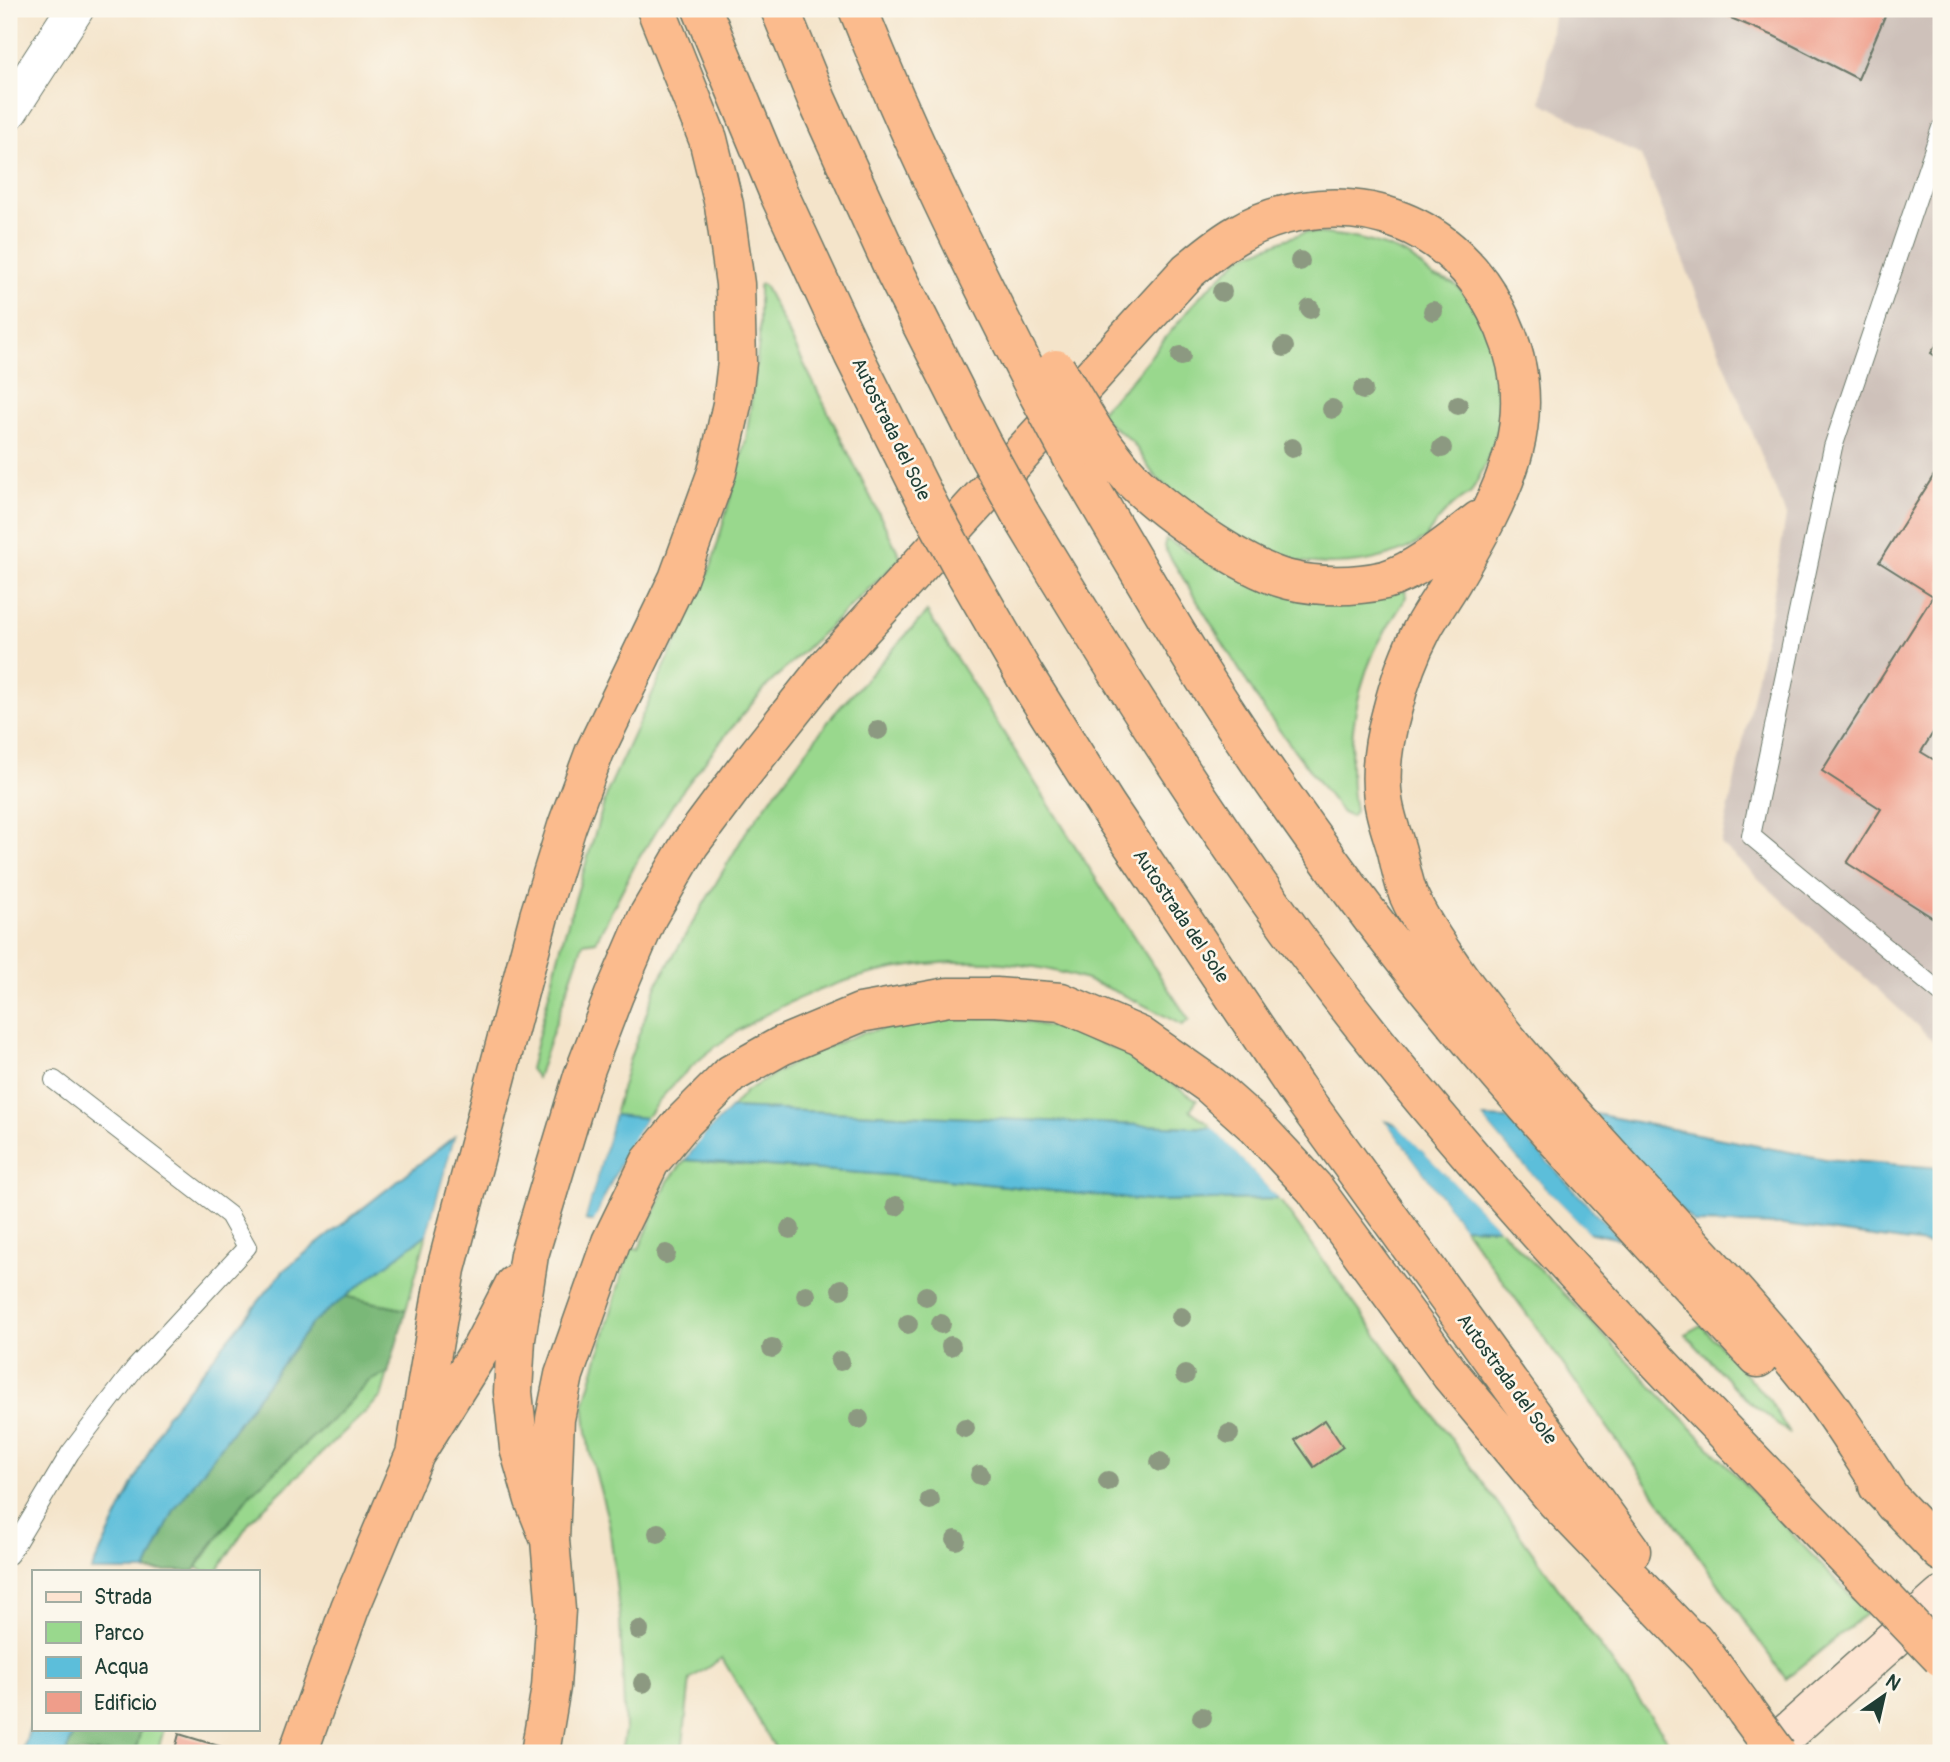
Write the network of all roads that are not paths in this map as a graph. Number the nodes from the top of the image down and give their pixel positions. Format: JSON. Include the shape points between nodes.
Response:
{"nodes":[{"id":1,"x":75,"y":9,"type":"edge"},
{"id":2,"x":656,"y":9,"type":"edge"},
{"id":3,"x":702,"y":9,"type":"edge"},
{"id":4,"x":780,"y":9,"type":"edge"},
{"id":5,"x":858,"y":9,"type":"edge"},
{"id":6,"x":866,"y":9,"type":"edge"},
{"id":7,"x":9,"y":111,"type":"edge"},
{"id":8,"x":1941,"y":128,"type":"edge"},
{"id":9,"x":1046,"y":379,"type":"junction"},
{"id":10,"x":1084,"y":445,"type":"junction"},
{"id":11,"x":1492,"y":510,"type":"junction"},
{"id":12,"x":1941,"y":993,"type":"edge"},
{"id":13,"x":1517,"y":1074,"type":"junction"},
{"id":14,"x":54,"y":1080,"type":"dead end"},
{"id":15,"x":498,"y":1347,"type":"junction"},
{"id":16,"x":415,"y":1454,"type":"junction"},
{"id":17,"x":550,"y":1540,"type":"junction"},
{"id":18,"x":1932,"y":1542,"type":"edge"},
{"id":19,"x":9,"y":1555,"type":"edge"},
{"id":20,"x":1941,"y":1597,"type":"edge"},
{"id":21,"x":1941,"y":1657,"type":"edge"},
{"id":22,"x":1708,"y":1659,"type":"junction"},
{"id":23,"x":298,"y":1753,"type":"edge"},
{"id":24,"x":540,"y":1753,"type":"edge"},
{"id":25,"x":1765,"y":1753,"type":"edge"},
{"id":26,"x":1777,"y":1753,"type":"edge"}],
"edges":[{"from":1,"to":7,"type":"street"},
{"from":2,"to":16,"type":"highway","via":[[708,139],[723,195],[735,284],[737,362],[732,404],[718,472],[678,579],[595,751],[539,916],[446,1269]]},
{"from":3,"to":22,"type":"highway","name":"Autostrada del Sole","bridge":true,"via":[[779,194],[853,354],[928,504],[1025,676],[1295,1087]]},
{"from":4,"to":21,"type":"highway","bridge":true,"via":[[896,274],[1020,513],[1119,677],[1290,930],[1466,1150],[1586,1284]]},
{"from":5,"to":9,"type":"highway","via":[[942,203]]},
{"from":6,"to":9,"type":"highway"},
{"from":8,"to":12,"type":"lane","via":[[1833,447],[1751,836]]},
{"from":9,"to":10,"type":"highway","bridge":true},
{"from":10,"to":11,"type":"highway","via":[[1241,560],[1288,580],[1326,585],[1387,579],[1448,545]]},
{"from":10,"to":13,"type":"highway","via":[[1178,636],[1248,744],[1350,889]]},
{"from":11,"to":13,"type":"highway","via":[[1423,628],[1405,670],[1383,750],[1383,798],[1407,891]]},
{"from":11,"to":15,"type":"highway","via":[[1520,423],[1515,352],[1479,282],[1438,240],[1385,214],[1322,209],[1263,222],[1239,233],[1188,271],[827,667],[690,844],[648,916],[583,1076]]},
{"from":13,"to":18,"type":"highway","via":[[1725,1302],[1806,1376],[1894,1504]]},
{"from":14,"to":19,"type":"lane","via":[[229,1215],[247,1247],[135,1368],[70,1454]]},
{"from":15,"to":16,"type":"highway"},
{"from":15,"to":17,"type":"highway","via":[[513,1392],[519,1448]]},
{"from":16,"to":23,"type":"highway","via":[[350,1608]]},
{"from":17,"to":22,"type":"highway","via":[[555,1419],[564,1375],[611,1242],[650,1162],[684,1121],[731,1074],[781,1046],[860,1013],[948,997],[1061,1002],[1140,1036],[1210,1085],[1256,1126],[1314,1188],[1450,1374],[1556,1501]]},
{"from":17,"to":24,"type":"highway","via":[[556,1610],[551,1687]]},
{"from":20,"to":25,"type":"main road"},
{"from":22,"to":26,"type":"highway","name":"Autostrada del Sole","bridge":true}]}
